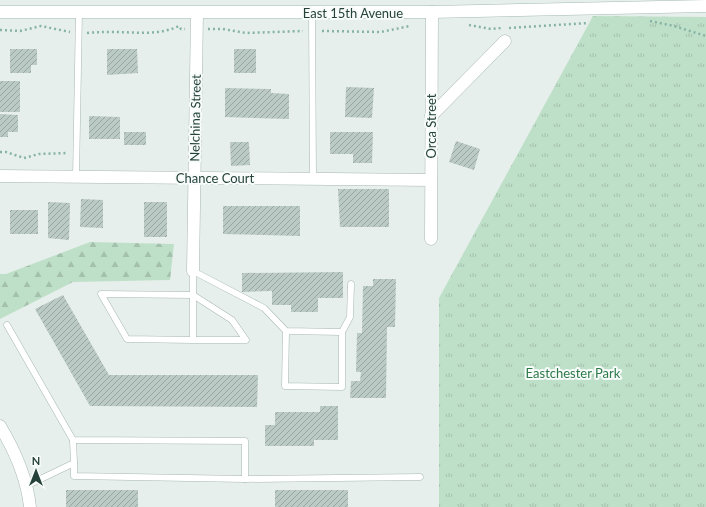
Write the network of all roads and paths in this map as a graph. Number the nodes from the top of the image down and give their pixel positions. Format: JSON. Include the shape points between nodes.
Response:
{"nodes":[{"id":1,"x":706,"y":6,"type":"edge"},
{"id":2,"x":0,"y":12,"type":"edge"},
{"id":3,"x":79,"y":12,"type":"junction"},
{"id":4,"x":432,"y":12,"type":"junction"},
{"id":5,"x":197,"y":13,"type":"junction"},
{"id":6,"x":312,"y":13,"type":"junction"},
{"id":7,"x":650,"y":21,"type":"dead end"},
{"id":8,"x":589,"y":23,"type":"dead end"},
{"id":9,"x":463,"y":24,"type":"dead end"},
{"id":10,"x":181,"y":29,"type":"dead end"},
{"id":11,"x":0,"y":30,"type":"edge"},
{"id":12,"x":78,"y":33,"type":"junction"},
{"id":13,"x":706,"y":36,"type":"edge"},
{"id":14,"x":504,"y":41,"type":"dead end"},
{"id":15,"x":431,"y":116,"type":"junction"},
{"id":16,"x":0,"y":152,"type":"edge"},
{"id":17,"x":76,"y":153,"type":"junction"},
{"id":18,"x":0,"y":176,"type":"edge"},
{"id":19,"x":76,"y":177,"type":"junction"},
{"id":20,"x":194,"y":178,"type":"junction"},
{"id":21,"x":313,"y":179,"type":"junction"},
{"id":22,"x":431,"y":180,"type":"junction"},
{"id":23,"x":430,"y":239,"type":"dead end"},
{"id":24,"x":193,"y":271,"type":"junction"},
{"id":25,"x":351,"y":284,"type":"dead end"},
{"id":26,"x":193,"y":295,"type":"junction"},
{"id":27,"x":7,"y":325,"type":"dead end"},
{"id":28,"x":286,"y":331,"type":"junction"},
{"id":29,"x":342,"y":332,"type":"junction"},
{"id":30,"x":193,"y":340,"type":"junction"},
{"id":31,"x":0,"y":426,"type":"edge"},
{"id":32,"x":73,"y":440,"type":"junction"},
{"id":33,"x":74,"y":463,"type":"junction"},
{"id":34,"x":420,"y":477,"type":"dead end"},
{"id":35,"x":246,"y":479,"type":"junction"},
{"id":36,"x":26,"y":486,"type":"junction"},
{"id":37,"x":30,"y":507,"type":"edge"}],
"edges":[{"from":1,"to":4,"type":"street","name":"East 15th Avenue"},
{"from":2,"to":3,"type":"street","name":"East 15th Avenue"},
{"from":3,"to":5,"type":"street","name":"East 15th Avenue"},
{"from":3,"to":12,"type":"lane"},
{"from":4,"to":6,"type":"street","name":"East 15th Avenue"},
{"from":4,"to":15,"type":"street","name":"Orca Street"},
{"from":5,"to":6,"type":"street","name":"East 15th Avenue"},
{"from":5,"to":20,"type":"street","name":"Nelchina Street"},
{"from":6,"to":21,"type":"lane"},
{"from":7,"to":13,"type":"path"},
{"from":8,"to":9,"type":"path","via":[[491,29]]},
{"from":10,"to":12,"type":"path","via":[[179,26],[152,33]]},
{"from":11,"to":12,"type":"path","via":[[20,31],[41,26]]},
{"from":12,"to":17,"type":"lane"},
{"from":14,"to":15,"type":"street"},
{"from":15,"to":22,"type":"street","name":"Orca Street"},
{"from":16,"to":17,"type":"path","via":[[24,158],[39,154]]},
{"from":17,"to":19,"type":"lane"},
{"from":18,"to":19,"type":"street","name":"Chance Court"},
{"from":19,"to":20,"type":"street","name":"Chance Court"},
{"from":20,"to":21,"type":"street","name":"Chance Court"},
{"from":20,"to":24,"type":"street","name":"Nelchina Street"},
{"from":21,"to":22,"type":"street","name":"Chance Court"},
{"from":22,"to":23,"type":"street","name":"Orca Street"},
{"from":24,"to":26,"type":"lane"},
{"from":24,"to":28,"type":"lane","via":[[264,308]]},
{"from":25,"to":29,"type":"lane","via":[[350,317]]},
{"from":26,"to":30,"type":"lane"},
{"from":26,"to":30,"type":"lane","via":[[232,320],[246,340]]},
{"from":26,"to":30,"type":"lane","via":[[102,294],[127,339]]},
{"from":27,"to":32,"type":"lane"},
{"from":28,"to":29,"type":"lane"},
{"from":28,"to":29,"type":"lane","via":[[285,386],[342,387]]},
{"from":31,"to":36,"type":"street","via":[[18,459]]},
{"from":32,"to":33,"type":"lane"},
{"from":32,"to":35,"type":"lane","via":[[245,441]]},
{"from":33,"to":35,"type":"lane","via":[[74,476]]},
{"from":33,"to":36,"type":"lane"},
{"from":34,"to":35,"type":"lane"},
{"from":36,"to":37,"type":"street"}]}
